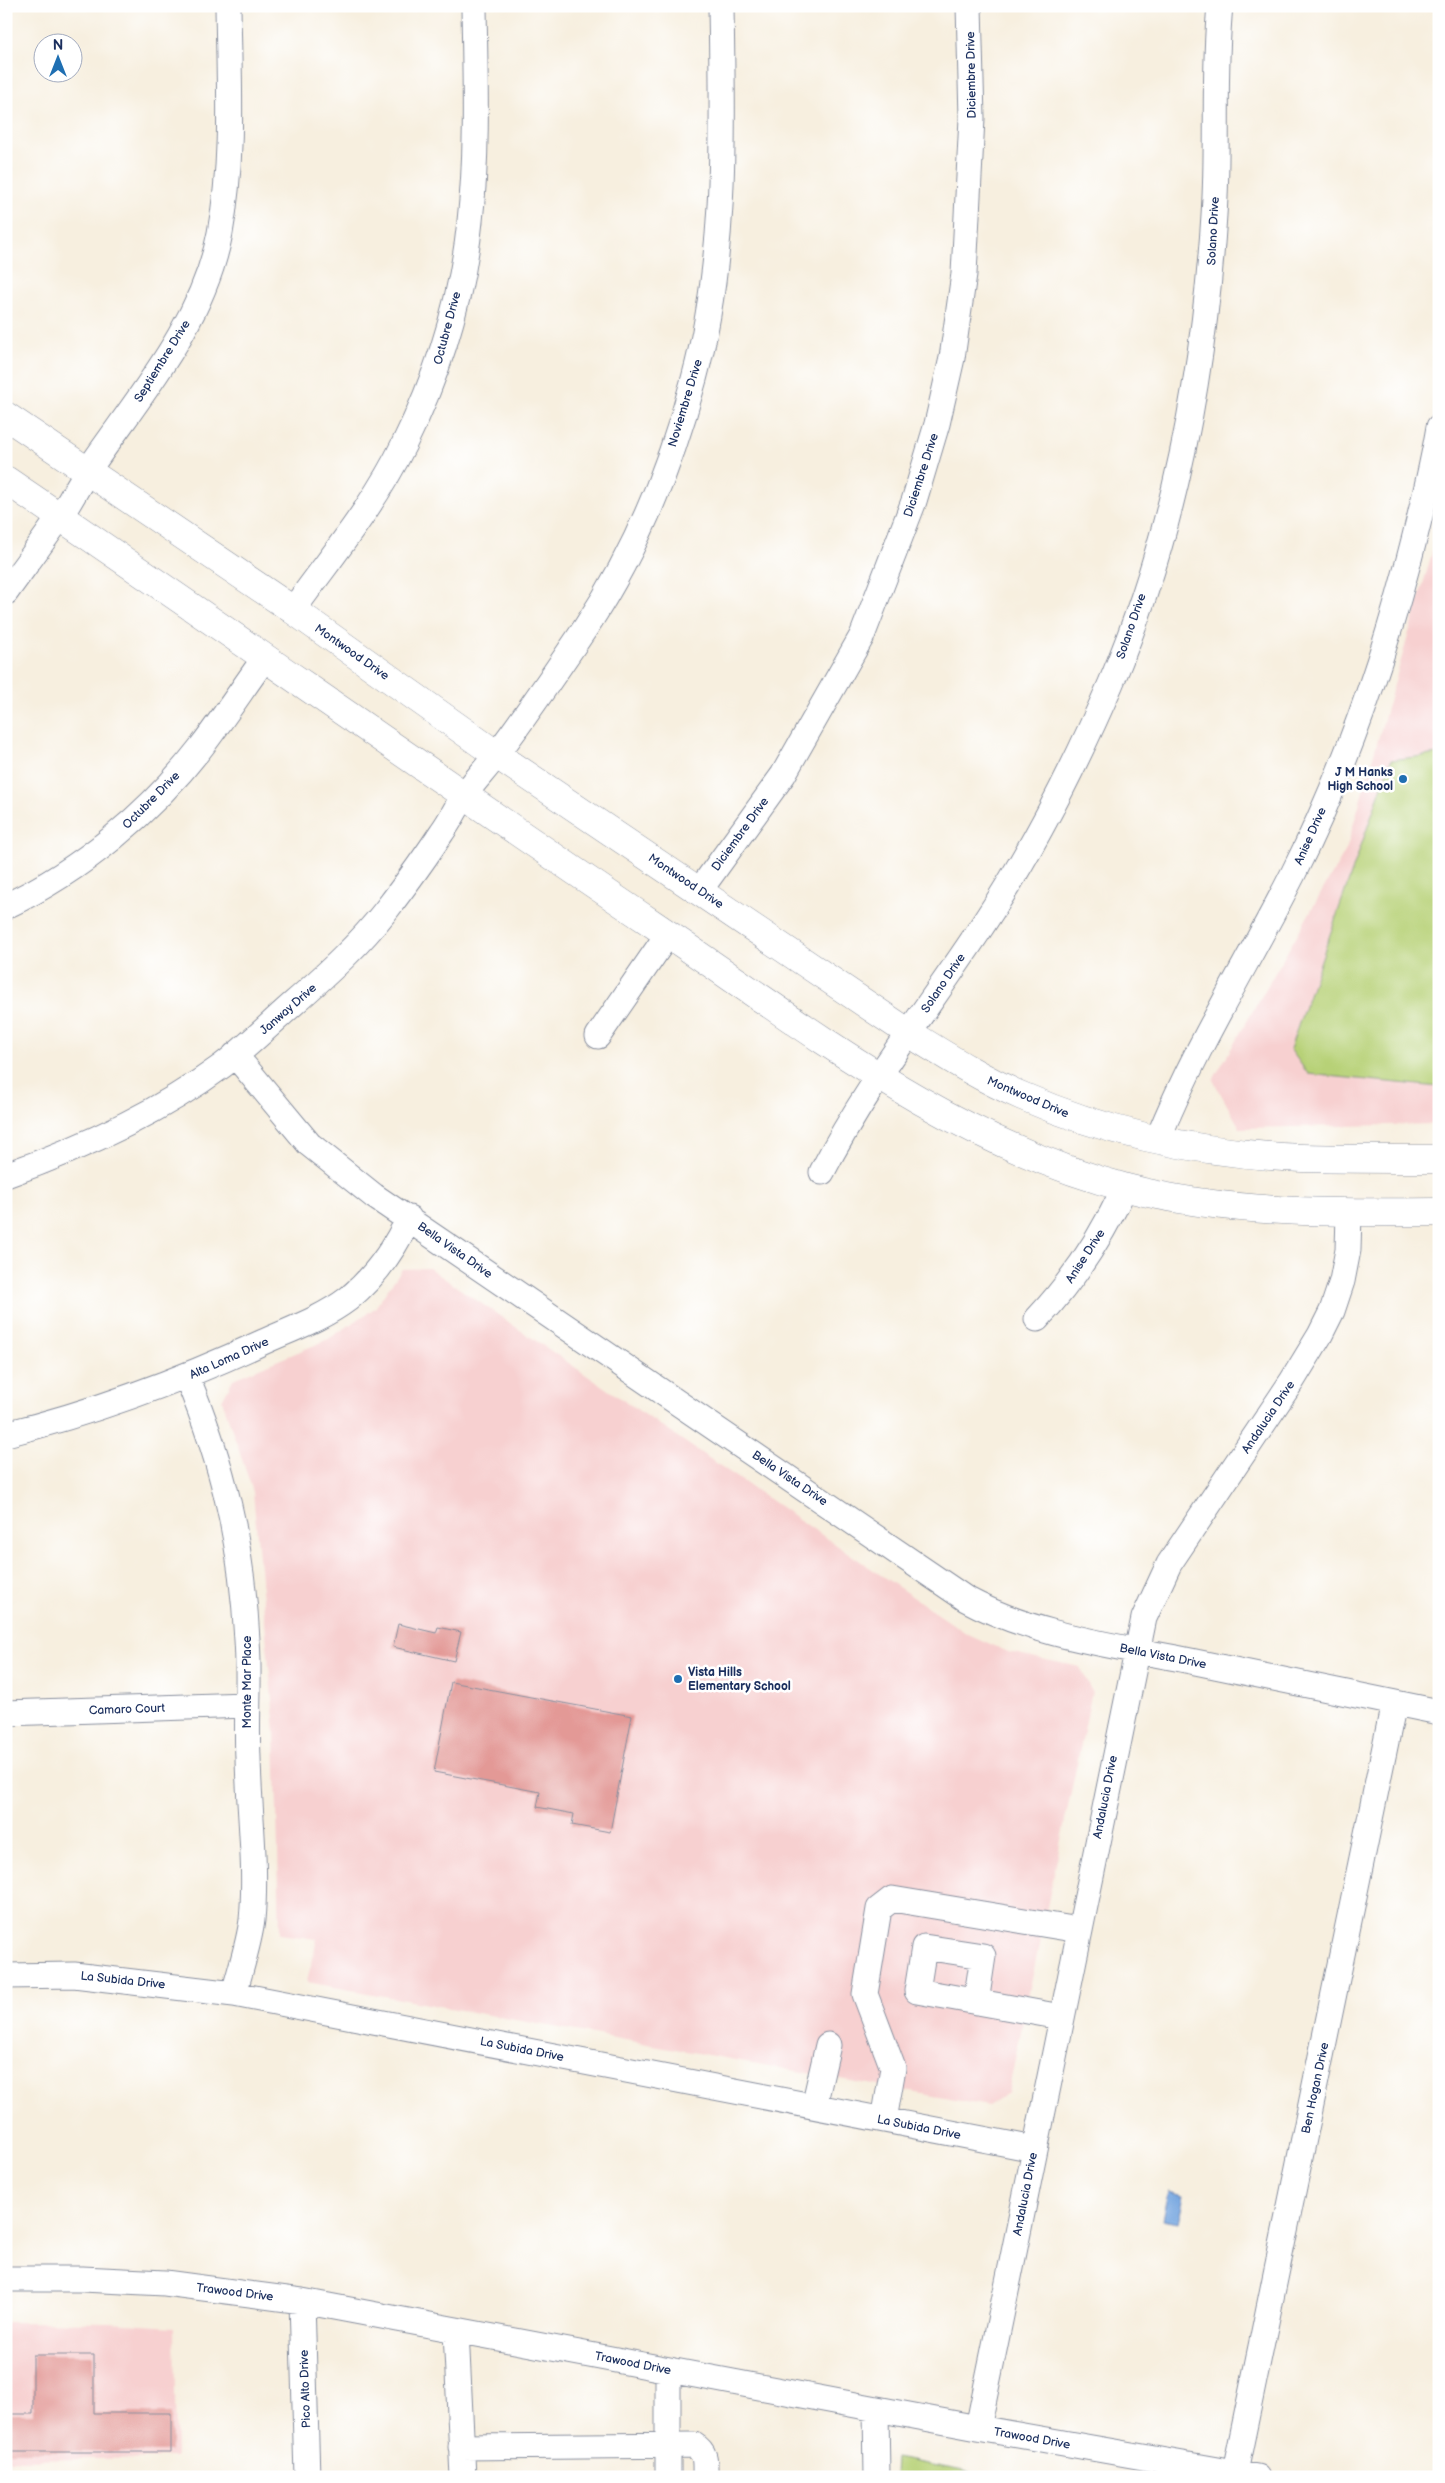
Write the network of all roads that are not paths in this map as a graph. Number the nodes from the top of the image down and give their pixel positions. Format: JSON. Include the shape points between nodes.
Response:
{"nodes":[{"id":1,"x":228,"y":6,"type":"edge"},
{"id":2,"x":474,"y":6,"type":"edge"},
{"id":3,"x":721,"y":6,"type":"edge"},
{"id":4,"x":969,"y":6,"type":"edge"},
{"id":5,"x":1220,"y":6,"type":"edge"},
{"id":6,"x":6,"y":416,"type":"edge"},
{"id":7,"x":1439,"y":427,"type":"edge"},
{"id":8,"x":87,"y":471,"type":"junction"},
{"id":9,"x":6,"y":480,"type":"edge"},
{"id":10,"x":60,"y":516,"type":"junction"},
{"id":11,"x":6,"y":592,"type":"edge"},
{"id":12,"x":293,"y":610,"type":"junction"},
{"id":13,"x":264,"y":659,"type":"junction"},
{"id":14,"x":497,"y":754,"type":"junction"},
{"id":15,"x":464,"y":796,"type":"junction"},
{"id":16,"x":700,"y":890,"type":"junction"},
{"id":17,"x":6,"y":906,"type":"edge"},
{"id":18,"x":668,"y":934,"type":"junction"},
{"id":19,"x":909,"y":1033,"type":"junction"},
{"id":20,"x":598,"y":1036,"type":"dead end"},
{"id":21,"x":235,"y":1055,"type":"junction"},
{"id":22,"x":879,"y":1076,"type":"junction"},
{"id":23,"x":1158,"y":1139,"type":"junction"},
{"id":24,"x":1439,"y":1159,"type":"edge"},
{"id":25,"x":822,"y":1172,"type":"dead end"},
{"id":26,"x":6,"y":1176,"type":"edge"},
{"id":27,"x":1125,"y":1188,"type":"junction"},
{"id":28,"x":1439,"y":1212,"type":"edge"},
{"id":29,"x":1349,"y":1213,"type":"junction"},
{"id":30,"x":409,"y":1218,"type":"junction"},
{"id":31,"x":1037,"y":1319,"type":"dead end"},
{"id":32,"x":187,"y":1377,"type":"junction"},
{"id":33,"x":6,"y":1434,"type":"edge"},
{"id":34,"x":1135,"y":1650,"type":"junction"},
{"id":35,"x":1394,"y":1702,"type":"junction"},
{"id":36,"x":247,"y":1705,"type":"junction"},
{"id":37,"x":1439,"y":1712,"type":"edge"},
{"id":38,"x":6,"y":1713,"type":"edge"},
{"id":39,"x":1078,"y":1930,"type":"junction"},
{"id":40,"x":6,"y":1976,"type":"edge"},
{"id":41,"x":234,"y":1994,"type":"junction"},
{"id":42,"x":976,"y":2002,"type":"dead end"},
{"id":43,"x":1061,"y":2017,"type":"junction"},
{"id":44,"x":828,"y":2045,"type":"dead end"},
{"id":45,"x":814,"y":2106,"type":"junction"},
{"id":46,"x":884,"y":2120,"type":"junction"},
{"id":47,"x":1034,"y":2149,"type":"junction"},
{"id":48,"x":6,"y":2279,"type":"edge"},
{"id":49,"x":302,"y":2301,"type":"junction"},
{"id":50,"x":456,"y":2331,"type":"junction"},
{"id":51,"x":668,"y":2370,"type":"junction"},
{"id":52,"x":876,"y":2409,"type":"junction"},
{"id":53,"x":978,"y":2428,"type":"junction"},
{"id":54,"x":668,"y":2446,"type":"junction"},
{"id":55,"x":461,"y":2447,"type":"junction"},
{"id":56,"x":1134,"y":2466,"type":"edge"},
{"id":57,"x":1242,"y":2476,"type":"edge"},
{"id":58,"x":307,"y":2477,"type":"edge"},
{"id":59,"x":463,"y":2477,"type":"edge"},
{"id":60,"x":668,"y":2477,"type":"edge"},
{"id":61,"x":705,"y":2477,"type":"edge"},
{"id":62,"x":877,"y":2477,"type":"edge"}],
"edges":[{"from":1,"to":8,"type":"street","name":"Septiembre Drive","via":[[230,126],[220,234],[209,270],[182,331],[148,386]]},
{"from":2,"to":12,"type":"street","name":"Octubre Drive","via":[[470,222],[458,289],[441,354],[426,398],[372,500]]},
{"from":3,"to":14,"type":"street","name":"Noviembre Drive","via":[[723,157],[720,236],[695,378],[674,443],[618,572],[587,625]]},
{"from":4,"to":16,"type":"street","name":"Diciembre Drive","via":[[972,118],[964,274],[942,405],[917,492],[862,636],[783,775]]},
{"from":5,"to":19,"type":"street","name":"Solano Drive","via":[[1214,212],[1201,354],[1184,446],[1160,542],[1111,683],[1059,792],[985,922]]},
{"from":6,"to":8,"type":"main road","name":"Montwood Drive"},
{"from":7,"to":23,"type":"street","name":"Anise Drive","via":[[1402,589],[1383,654],[1316,827],[1201,1043]]},
{"from":8,"to":10,"type":"street","name":"Septiembre Drive"},
{"from":8,"to":12,"type":"main road","name":"Montwood Drive"},
{"from":9,"to":10,"type":"main road"},
{"from":10,"to":11,"type":"street","name":"Septiembre Drive"},
{"from":10,"to":13,"type":"main road"},
{"from":12,"to":14,"type":"main road","name":"Montwood Drive"},
{"from":13,"to":15,"type":"main road"},
{"from":13,"to":17,"type":"street","name":"Octubre Drive","via":[[201,746],[136,817],[96,852]]},
{"from":14,"to":15,"type":"street","name":"Janway Drive"},
{"from":14,"to":16,"type":"main road","name":"Montwood Drive"},
{"from":15,"to":18,"type":"main road"},
{"from":15,"to":21,"type":"street","name":"Janway Drive","via":[[385,912],[338,964]]},
{"from":16,"to":19,"type":"main road","name":"Montwood Drive"},
{"from":18,"to":20,"type":"street"},
{"from":18,"to":22,"type":"main road"},
{"from":19,"to":22,"type":"street","name":"Solano Drive"},
{"from":19,"to":23,"type":"main road","name":"Montwood Drive","via":[[971,1072],[1021,1096],[1067,1114]]},
{"from":21,"to":26,"type":"street","name":"Janway Drive","via":[[188,1089],[147,1113],[85,1144]]},
{"from":21,"to":30,"type":"street","name":"Bella Vista Drive","via":[[309,1144],[374,1196]]},
{"from":22,"to":25,"type":"street","name":"Solano Drive","via":[[845,1128]]},
{"from":22,"to":27,"type":"main road","via":[[982,1134],[1062,1167]]},
{"from":23,"to":24,"type":"main road","name":"Montwood Drive","via":[[1213,1150],[1301,1158]]},
{"from":27,"to":29,"type":"main road","via":[[1182,1200]]},
{"from":27,"to":31,"type":"street","name":"Anise Drive","via":[[1091,1251],[1059,1296]]},
{"from":28,"to":29,"type":"main road"},
{"from":29,"to":34,"type":"street","name":"Andalucia Drive","via":[[1348,1250],[1332,1311],[1292,1381],[1169,1564],[1144,1618]]},
{"from":30,"to":32,"type":"street","name":"Alta Loma Drive","via":[[385,1261],[347,1299],[322,1315]]},
{"from":30,"to":34,"type":"street","name":"Bella Vista Drive","via":[[966,1599],[994,1614],[1038,1629]]},
{"from":32,"to":33,"type":"street","name":"Alta Loma Drive"},
{"from":32,"to":36,"type":"street","name":"Monte Mar Place","via":[[223,1476],[235,1528],[248,1643]]},
{"from":34,"to":35,"type":"street","name":"Bella Vista Drive"},
{"from":34,"to":39,"type":"street","name":"Andalucia Drive"},
{"from":35,"to":37,"type":"street","name":"Bella Vista Drive"},
{"from":35,"to":57,"type":"street","name":"Ben Hogan Drive"},
{"from":36,"to":38,"type":"street","name":"Camaro Court"},
{"from":36,"to":41,"type":"street","name":"Monte Mar Place","via":[[254,1882],[252,1922]]},
{"from":39,"to":43,"type":"street","name":"Andalucia Drive"},
{"from":39,"to":46,"type":"street","via":[[892,1899],[880,1910],[865,1994],[893,2068]]},
{"from":40,"to":41,"type":"street","name":"La Subida Drive","via":[[74,1975]]},
{"from":41,"to":45,"type":"street","name":"La Subida Drive"},
{"from":42,"to":43,"type":"street"},
{"from":43,"to":47,"type":"street","name":"Andalucia Drive"},
{"from":44,"to":45,"type":"street"},
{"from":45,"to":46,"type":"street","name":"La Subida Drive"},
{"from":46,"to":47,"type":"street","name":"La Subida Drive"},
{"from":47,"to":53,"type":"street","name":"Andalucia Drive"},
{"from":48,"to":49,"type":"street","name":"Trawood Drive","via":[[164,2283]]},
{"from":49,"to":50,"type":"street","name":"Trawood Drive"},
{"from":49,"to":58,"type":"street","name":"Pico Alto Drive"},
{"from":50,"to":51,"type":"street","name":"Trawood Drive"},
{"from":50,"to":55,"type":"street"},
{"from":51,"to":52,"type":"street","name":"Trawood Drive"},
{"from":51,"to":54,"type":"street"},
{"from":52,"to":53,"type":"street","name":"Trawood Drive"},
{"from":52,"to":62,"type":"street"},
{"from":53,"to":56,"type":"street","name":"Trawood Drive"},
{"from":54,"to":55,"type":"street"},
{"from":54,"to":60,"type":"street"},
{"from":54,"to":61,"type":"street","via":[[694,2445],[702,2450]]},
{"from":55,"to":59,"type":"street"},
{"from":56,"to":57,"type":"street","name":"Trawood Drive"}]}
